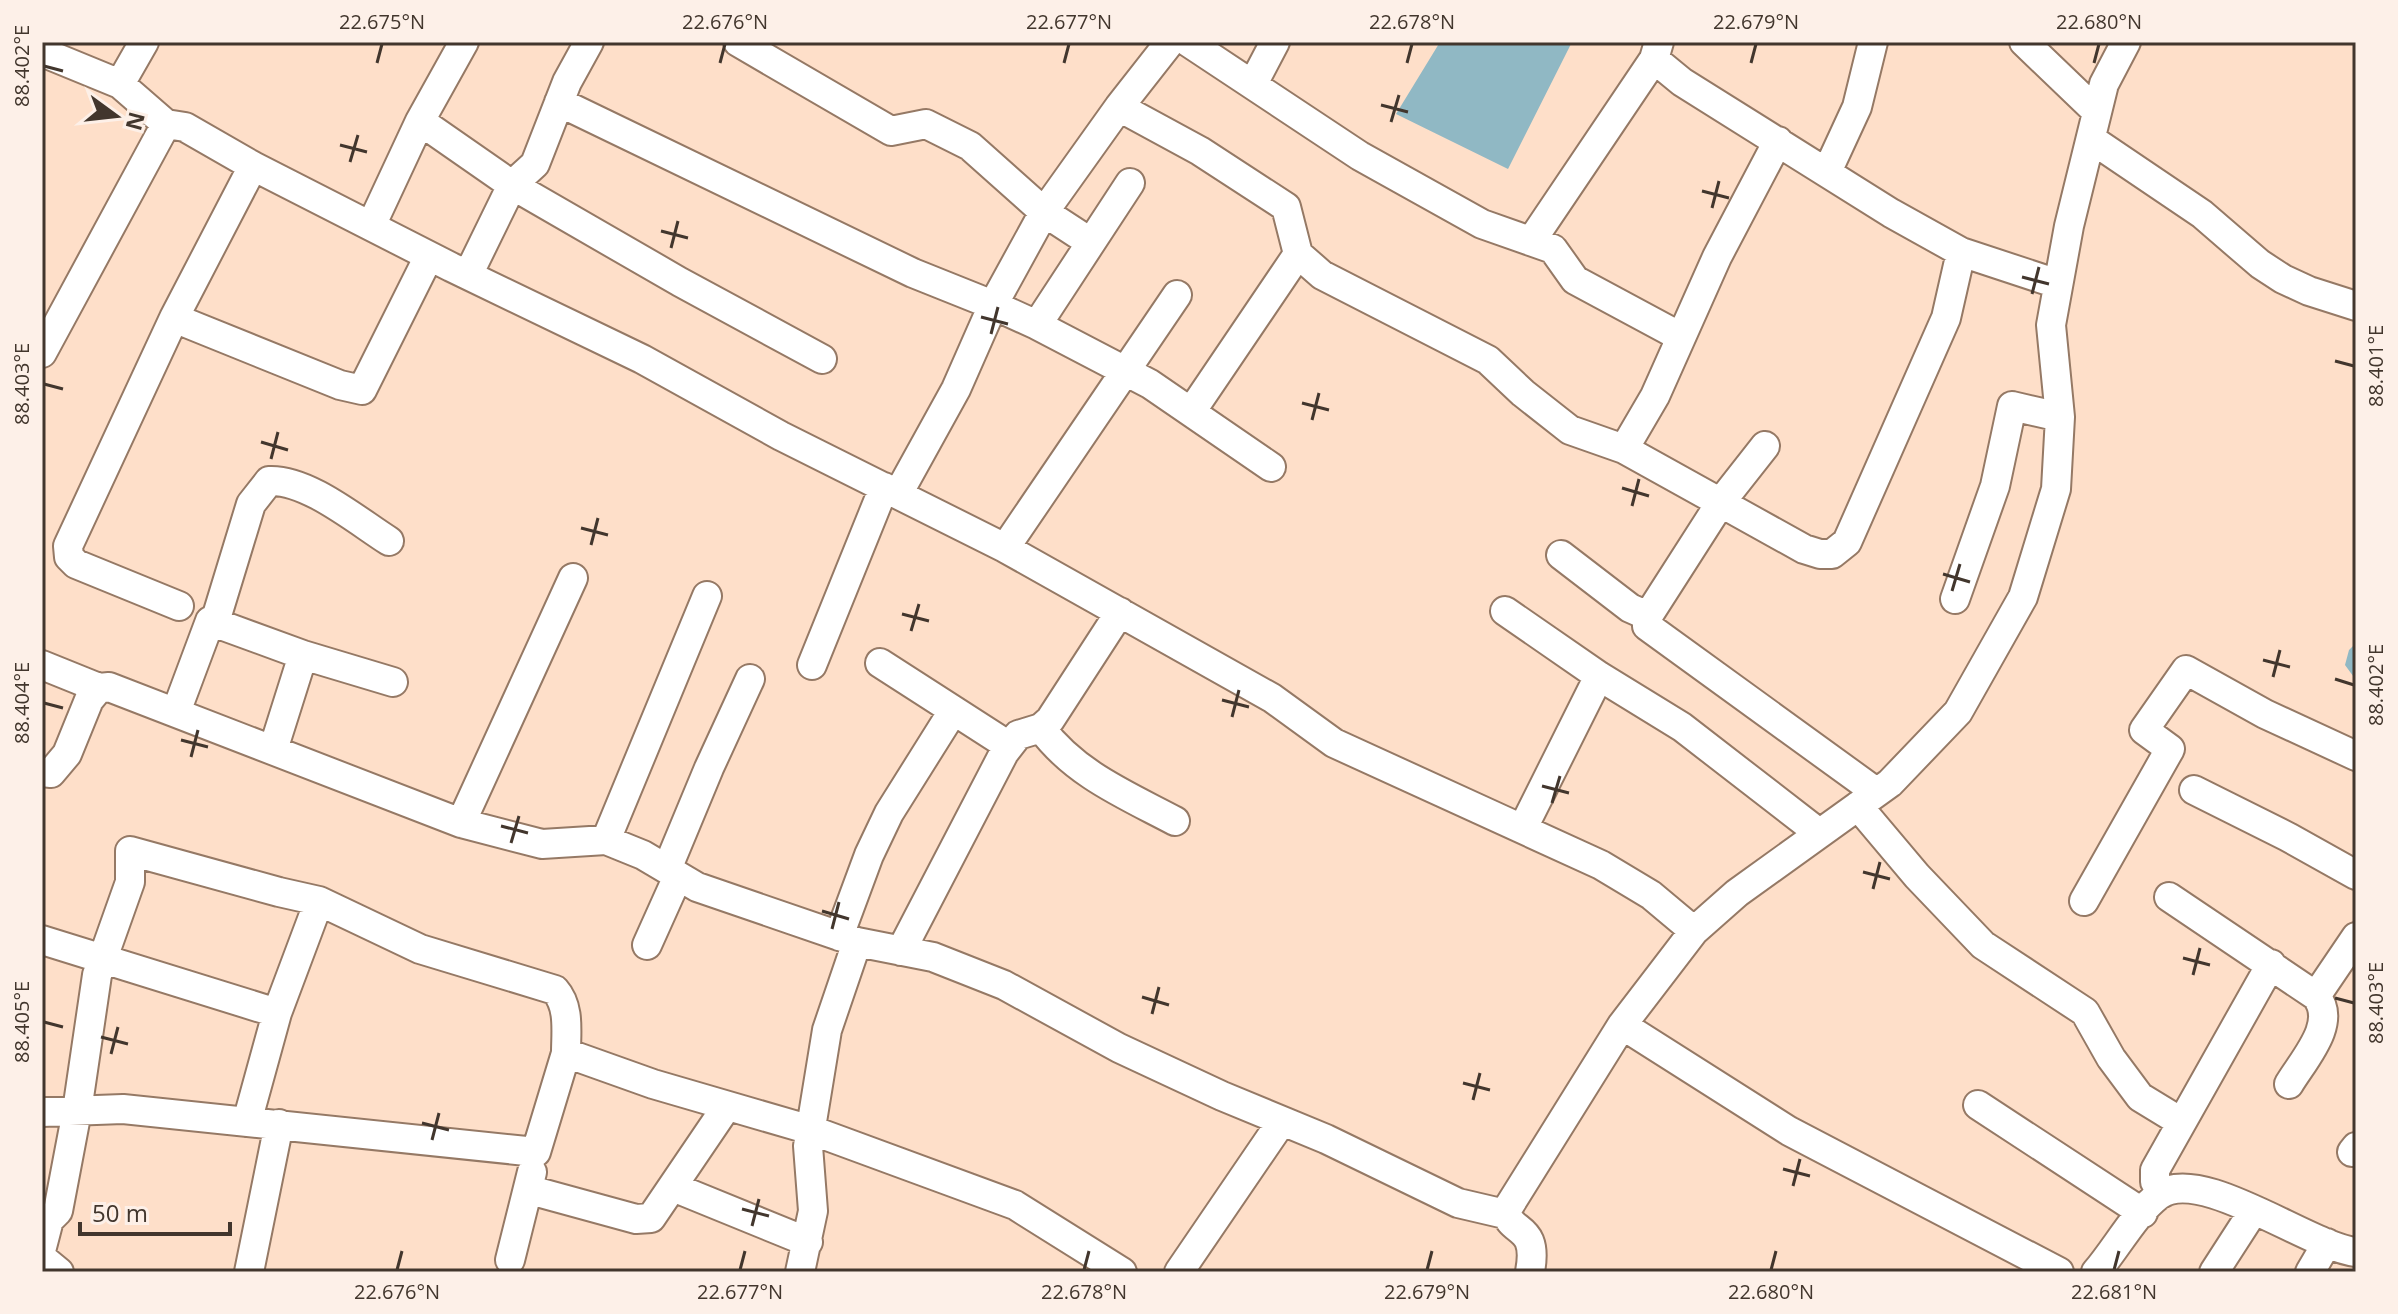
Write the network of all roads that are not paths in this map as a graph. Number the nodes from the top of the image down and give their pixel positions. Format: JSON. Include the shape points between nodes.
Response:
{"nodes":[{"id":1,"x":144,"y":42,"type":"edge"},
{"id":2,"x":464,"y":42,"type":"edge"},
{"id":3,"x":589,"y":42,"type":"edge"},
{"id":4,"x":738,"y":42,"type":"edge"},
{"id":5,"x":1170,"y":42,"type":"edge"},
{"id":6,"x":1188,"y":42,"type":"edge"},
{"id":7,"x":1275,"y":42,"type":"edge"},
{"id":8,"x":1873,"y":42,"type":"edge"},
{"id":9,"x":2024,"y":42,"type":"edge"},
{"id":10,"x":2126,"y":42,"type":"edge"},
{"id":11,"x":1656,"y":51,"type":"edge"},
{"id":12,"x":42,"y":52,"type":"edge"},
{"id":13,"x":120,"y":84,"type":"junction"},
{"id":14,"x":1253,"y":84,"type":"junction"},
{"id":15,"x":559,"y":102,"type":"junction"},
{"id":16,"x":1119,"y":107,"type":"junction"},
{"id":17,"x":420,"y":121,"type":"junction"},
{"id":18,"x":166,"y":124,"type":"junction"},
{"id":19,"x":2094,"y":125,"type":"junction"},
{"id":20,"x":1778,"y":141,"type":"junction"},
{"id":21,"x":253,"y":166,"type":"junction"},
{"id":22,"x":1827,"y":172,"type":"junction"},
{"id":23,"x":1130,"y":183,"type":"dead end"},
{"id":24,"x":512,"y":185,"type":"junction"},
{"id":25,"x":1044,"y":212,"type":"junction"},
{"id":26,"x":371,"y":226,"type":"junction"},
{"id":27,"x":1532,"y":240,"type":"junction"},
{"id":28,"x":1090,"y":242,"type":"junction"},
{"id":29,"x":1961,"y":252,"type":"junction"},
{"id":30,"x":1298,"y":254,"type":"junction"},
{"id":31,"x":429,"y":256,"type":"junction"},
{"id":32,"x":468,"y":275,"type":"junction"},
{"id":33,"x":2058,"y":284,"type":"junction"},
{"id":34,"x":1177,"y":295,"type":"dead end"},
{"id":35,"x":993,"y":305,"type":"junction"},
{"id":36,"x":2356,"y":306,"type":"edge"},
{"id":37,"x":174,"y":318,"type":"junction"},
{"id":38,"x":1037,"y":325,"type":"junction"},
{"id":39,"x":1681,"y":337,"type":"junction"},
{"id":40,"x":42,"y":353,"type":"edge"},
{"id":41,"x":822,"y":359,"type":"dead end"},
{"id":42,"x":1126,"y":370,"type":"junction"},
{"id":43,"x":1191,"y":412,"type":"junction"},
{"id":44,"x":2060,"y":417,"type":"junction"},
{"id":45,"x":1765,"y":446,"type":"dead end"},
{"id":46,"x":1624,"y":449,"type":"junction"},
{"id":47,"x":1271,"y":467,"type":"dead end"},
{"id":48,"x":891,"y":491,"type":"junction"},
{"id":49,"x":1721,"y":502,"type":"junction"},
{"id":50,"x":389,"y":541,"type":"dead end"},
{"id":51,"x":1005,"y":548,"type":"junction"},
{"id":52,"x":1561,"y":555,"type":"dead end"},
{"id":53,"x":573,"y":578,"type":"dead end"},
{"id":54,"x":707,"y":596,"type":"dead end"},
{"id":55,"x":1955,"y":599,"type":"dead end"},
{"id":56,"x":179,"y":606,"type":"dead end"},
{"id":57,"x":1505,"y":611,"type":"dead end"},
{"id":58,"x":1120,"y":612,"type":"junction"},
{"id":59,"x":1648,"y":616,"type":"junction"},
{"id":60,"x":215,"y":622,"type":"junction"},
{"id":61,"x":303,"y":655,"type":"junction"},
{"id":62,"x":880,"y":663,"type":"dead end"},
{"id":63,"x":42,"y":665,"type":"edge"},
{"id":64,"x":812,"y":665,"type":"dead end"},
{"id":65,"x":1599,"y":676,"type":"junction"},
{"id":66,"x":750,"y":679,"type":"dead end"},
{"id":67,"x":393,"y":682,"type":"dead end"},
{"id":68,"x":99,"y":688,"type":"junction"},
{"id":69,"x":953,"y":711,"type":"junction"},
{"id":70,"x":176,"y":712,"type":"junction"},
{"id":71,"x":1041,"y":728,"type":"junction"},
{"id":72,"x":1009,"y":746,"type":"junction"},
{"id":73,"x":273,"y":750,"type":"junction"},
{"id":74,"x":2356,"y":756,"type":"edge"},
{"id":75,"x":45,"y":781,"type":"edge"},
{"id":76,"x":2194,"y":790,"type":"dead end"},
{"id":77,"x":1867,"y":799,"type":"junction"},
{"id":78,"x":1175,"y":821,"type":"dead end"},
{"id":79,"x":461,"y":823,"type":"junction"},
{"id":80,"x":1523,"y":828,"type":"junction"},
{"id":81,"x":1819,"y":833,"type":"junction"},
{"id":82,"x":606,"y":840,"type":"junction"},
{"id":83,"x":672,"y":872,"type":"junction"},
{"id":84,"x":2356,"y":875,"type":"edge"},
{"id":85,"x":2169,"y":897,"type":"dead end"},
{"id":86,"x":319,"y":901,"type":"junction"},
{"id":87,"x":2084,"y":901,"type":"dead end"},
{"id":88,"x":1694,"y":931,"type":"junction"},
{"id":89,"x":2356,"y":937,"type":"edge"},
{"id":90,"x":848,"y":939,"type":"junction"},
{"id":91,"x":42,"y":940,"type":"edge"},
{"id":92,"x":647,"y":945,"type":"dead end"},
{"id":93,"x":901,"y":951,"type":"junction"},
{"id":94,"x":103,"y":959,"type":"junction"},
{"id":95,"x":2271,"y":964,"type":"junction"},
{"id":96,"x":2316,"y":996,"type":"junction"},
{"id":97,"x":277,"y":1013,"type":"junction"},
{"id":98,"x":1622,"y":1025,"type":"junction"},
{"id":99,"x":566,"y":1053,"type":"junction"},
{"id":100,"x":2289,"y":1084,"type":"dead end"},
{"id":101,"x":1978,"y":1105,"type":"dead end"},
{"id":102,"x":727,"y":1106,"type":"junction"},
{"id":103,"x":77,"y":1111,"type":"junction"},
{"id":104,"x":42,"y":1112,"type":"edge"},
{"id":105,"x":1282,"y":1121,"type":"junction"},
{"id":106,"x":247,"y":1122,"type":"junction"},
{"id":107,"x":2181,"y":1122,"type":"junction"},
{"id":108,"x":279,"y":1124,"type":"junction"},
{"id":109,"x":811,"y":1130,"type":"junction"},
{"id":110,"x":536,"y":1152,"type":"junction"},
{"id":111,"x":673,"y":1187,"type":"junction"},
{"id":112,"x":530,"y":1190,"type":"junction"},
{"id":113,"x":2153,"y":1203,"type":"junction"},
{"id":114,"x":2254,"y":1210,"type":"junction"},
{"id":115,"x":1505,"y":1214,"type":"junction"},
{"id":116,"x":44,"y":1228,"type":"edge"},
{"id":117,"x":808,"y":1242,"type":"junction"},
{"id":118,"x":2327,"y":1243,"type":"junction"},
{"id":119,"x":2356,"y":1252,"type":"edge"},
{"id":120,"x":42,"y":1258,"type":"edge"},
{"id":121,"x":510,"y":1260,"type":"dead end"},
{"id":122,"x":59,"y":1272,"type":"edge"},
{"id":123,"x":249,"y":1272,"type":"edge"},
{"id":124,"x":800,"y":1272,"type":"edge"},
{"id":125,"x":1122,"y":1272,"type":"edge"},
{"id":126,"x":1179,"y":1272,"type":"edge"},
{"id":127,"x":1530,"y":1272,"type":"edge"},
{"id":128,"x":2059,"y":1272,"type":"edge"},
{"id":129,"x":2096,"y":1272,"type":"edge"},
{"id":130,"x":2214,"y":1272,"type":"edge"},
{"id":131,"x":2310,"y":1272,"type":"edge"}],
"edges":[{"from":1,"to":13,"type":"street"},
{"from":2,"to":17,"type":"street"},
{"from":3,"to":15,"type":"street"},
{"from":4,"to":25,"type":"street","via":[[891,131],[926,124],[970,146]]},
{"from":5,"to":16,"type":"street"},
{"from":6,"to":14,"type":"street"},
{"from":7,"to":14,"type":"street"},
{"from":8,"to":22,"type":"street","via":[[1857,107]]},
{"from":9,"to":19,"type":"street"},
{"from":10,"to":19,"type":"street","via":[[2104,84]]},
{"from":11,"to":20,"type":"street","via":[[1682,82]]},
{"from":11,"to":27,"type":"street"},
{"from":12,"to":13,"type":"street"},
{"from":13,"to":18,"type":"street"},
{"from":14,"to":27,"type":"street","via":[[1360,156],[1482,224]]},
{"from":15,"to":24,"type":"street","via":[[535,164]]},
{"from":15,"to":35,"type":"street","via":[[913,273]]},
{"from":16,"to":25,"type":"street"},
{"from":16,"to":30,"type":"street","via":[[1286,207]]},
{"from":17,"to":24,"type":"street"},
{"from":17,"to":26,"type":"street"},
{"from":18,"to":21,"type":"street","via":[[185,127]]},
{"from":18,"to":40,"type":"street"},
{"from":19,"to":33,"type":"street"},
{"from":19,"to":36,"type":"street","via":[[2260,264],[2309,291]]},
{"from":20,"to":22,"type":"street"},
{"from":20,"to":39,"type":"street"},
{"from":21,"to":26,"type":"street"},
{"from":21,"to":37,"type":"street"},
{"from":22,"to":29,"type":"street"},
{"from":23,"to":28,"type":"street"},
{"from":24,"to":32,"type":"street"},
{"from":24,"to":41,"type":"street"},
{"from":25,"to":28,"type":"street"},
{"from":25,"to":35,"type":"street"},
{"from":26,"to":31,"type":"street"},
{"from":27,"to":39,"type":"street","via":[[1553,249],[1575,280]]},
{"from":28,"to":38,"type":"street"},
{"from":29,"to":33,"type":"street"},
{"from":29,"to":49,"type":"street","via":[[1946,318],[1847,542],[1832,554],[1820,554]]},
{"from":30,"to":43,"type":"street"},
{"from":30,"to":46,"type":"street","via":[[1322,275],[1488,360],[1570,430]]},
{"from":31,"to":32,"type":"street"},
{"from":31,"to":37,"type":"street","via":[[362,390]]},
{"from":32,"to":48,"type":"street","via":[[642,359]]},
{"from":33,"to":44,"type":"street","via":[[2051,325]]},
{"from":34,"to":42,"type":"street"},
{"from":35,"to":38,"type":"street"},
{"from":35,"to":48,"type":"street","via":[[956,389]]},
{"from":37,"to":56,"type":"street","via":[[67,551],[76,564]]},
{"from":38,"to":42,"type":"street"},
{"from":39,"to":46,"type":"street"},
{"from":42,"to":43,"type":"street"},
{"from":42,"to":51,"type":"street"},
{"from":43,"to":47,"type":"street"},
{"from":44,"to":55,"type":"street","via":[[2012,406],[1995,486]]},
{"from":44,"to":77,"type":"street","via":[[2056,489],[2023,597],[1958,712],[1890,783]]},
{"from":45,"to":49,"type":"street"},
{"from":46,"to":49,"type":"street"},
{"from":48,"to":51,"type":"street"},
{"from":48,"to":64,"type":"street"},
{"from":49,"to":59,"type":"street"},
{"from":50,"to":60,"type":"street","via":[[306,489],[269,481],[251,504]]},
{"from":51,"to":58,"type":"street"},
{"from":52,"to":59,"type":"street"},
{"from":53,"to":79,"type":"street"},
{"from":54,"to":82,"type":"street"},
{"from":57,"to":65,"type":"street"},
{"from":58,"to":71,"type":"street"},
{"from":58,"to":80,"type":"street","via":[[1272,698],[1334,743]]},
{"from":59,"to":77,"type":"street","via":[[1647,626]]},
{"from":60,"to":61,"type":"street"},
{"from":60,"to":70,"type":"street","via":[[210,621]]},
{"from":61,"to":67,"type":"street"},
{"from":61,"to":73,"type":"street"},
{"from":62,"to":69,"type":"street"},
{"from":63,"to":68,"type":"street"},
{"from":65,"to":80,"type":"street"},
{"from":65,"to":81,"type":"street","via":[[1682,727]]},
{"from":66,"to":83,"type":"street","via":[[709,768]]},
{"from":68,"to":70,"type":"street"},
{"from":68,"to":75,"type":"street","via":[[67,754]]},
{"from":69,"to":72,"type":"street"},
{"from":69,"to":90,"type":"street","via":[[869,855]]},
{"from":70,"to":73,"type":"street"},
{"from":71,"to":72,"type":"street","via":[[1018,735]]},
{"from":71,"to":78,"type":"street","via":[[1080,769]]},
{"from":72,"to":93,"type":"street"},
{"from":73,"to":79,"type":"street"},
{"from":74,"to":87,"type":"street","via":[[2186,670],[2144,730],[2170,749]]},
{"from":76,"to":84,"type":"street"},
{"from":77,"to":81,"type":"street"},
{"from":77,"to":107,"type":"street","via":[[1917,876],[1983,945],[2085,1012],[2140,1097]]},
{"from":79,"to":82,"type":"street","via":[[542,844]]},
{"from":80,"to":88,"type":"street","via":[[1651,895]]},
{"from":81,"to":88,"type":"street"},
{"from":82,"to":83,"type":"street"},
{"from":83,"to":90,"type":"street","via":[[697,887]]},
{"from":83,"to":92,"type":"street"},
{"from":85,"to":95,"type":"street"},
{"from":86,"to":94,"type":"street","via":[[130,851],[130,882]]},
{"from":86,"to":97,"type":"street"},
{"from":86,"to":99,"type":"street","via":[[420,949],[555,990],[566,1012]]},
{"from":88,"to":98,"type":"street"},
{"from":89,"to":96,"type":"street"},
{"from":90,"to":93,"type":"street"},
{"from":90,"to":109,"type":"street"},
{"from":91,"to":94,"type":"street"},
{"from":93,"to":105,"type":"street","via":[[933,957],[1004,985],[1119,1048]]},
{"from":94,"to":97,"type":"street"},
{"from":94,"to":103,"type":"street"},
{"from":95,"to":96,"type":"street"},
{"from":95,"to":107,"type":"street"},
{"from":96,"to":100,"type":"street","via":[[2324,1025]]},
{"from":97,"to":106,"type":"street"},
{"from":98,"to":115,"type":"street"},
{"from":98,"to":128,"type":"street","via":[[1789,1131]]},
{"from":99,"to":102,"type":"street"},
{"from":99,"to":110,"type":"street"},
{"from":101,"to":113,"type":"street"},
{"from":102,"to":109,"type":"street"},
{"from":102,"to":111,"type":"street"},
{"from":103,"to":104,"type":"street"},
{"from":103,"to":106,"type":"street","via":[[123,1109]]},
{"from":103,"to":116,"type":"street","via":[[58,1211]]},
{"from":105,"to":115,"type":"street","via":[[1458,1203]]},
{"from":105,"to":126,"type":"street"},
{"from":106,"to":108,"type":"street"},
{"from":107,"to":113,"type":"street","via":[[2155,1170]]},
{"from":108,"to":110,"type":"street"},
{"from":108,"to":123,"type":"street"},
{"from":109,"to":117,"type":"street","via":[[813,1211]]},
{"from":109,"to":125,"type":"street","via":[[1015,1205]]},
{"from":110,"to":112,"type":"street"},
{"from":111,"to":112,"type":"street","via":[[651,1218],[636,1219]]},
{"from":111,"to":117,"type":"street"},
{"from":112,"to":121,"type":"street"},
{"from":113,"to":114,"type":"street","via":[[2179,1187]]},
{"from":113,"to":129,"type":"street"},
{"from":114,"to":118,"type":"street"},
{"from":114,"to":130,"type":"street"},
{"from":115,"to":127,"type":"street","via":[[1531,1242]]},
{"from":117,"to":124,"type":"street"},
{"from":118,"to":119,"type":"street"},
{"from":118,"to":131,"type":"street"},
{"from":120,"to":122,"type":"street"}]}
